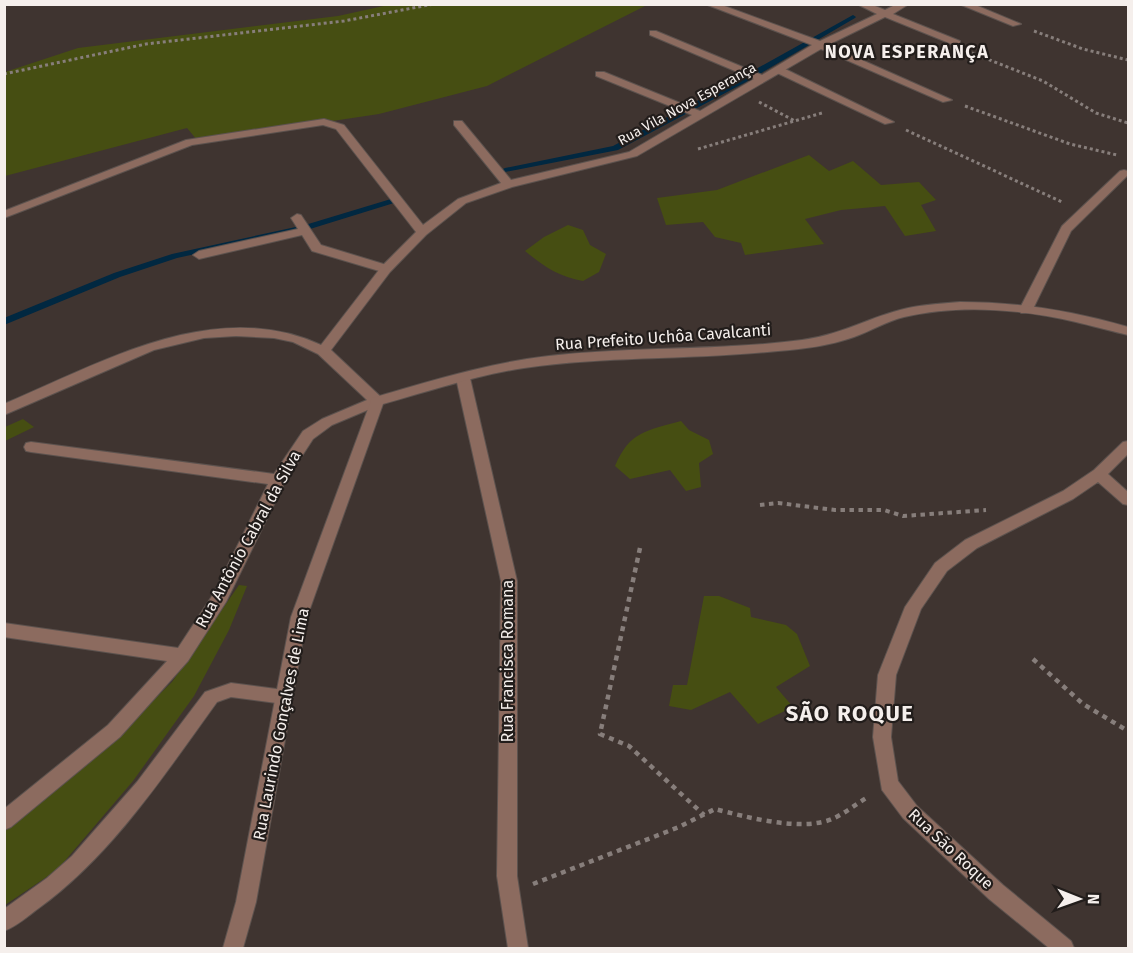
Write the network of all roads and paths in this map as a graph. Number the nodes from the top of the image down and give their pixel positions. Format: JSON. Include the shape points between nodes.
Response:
{"nodes":[{"id":1,"x":434,"y":4,"type":"edge"},
{"id":2,"x":709,"y":4,"type":"edge"},
{"id":3,"x":861,"y":4,"type":"edge"},
{"id":4,"x":905,"y":4,"type":"edge"},
{"id":5,"x":963,"y":4,"type":"edge"},
{"id":6,"x":887,"y":13,"type":"junction"},
{"id":7,"x":1016,"y":24,"type":"joint"},
{"id":8,"x":653,"y":33,"type":"dead end"},
{"id":9,"x":957,"y":43,"type":"joint"},
{"id":10,"x":820,"y":45,"type":"junction"},
{"id":11,"x":1128,"y":60,"type":"edge"},
{"id":12,"x":779,"y":70,"type":"junction"},
{"id":13,"x":4,"y":74,"type":"edge"},
{"id":14,"x":600,"y":74,"type":"dead end"},
{"id":15,"x":763,"y":79,"type":"junction"},
{"id":16,"x":740,"y":92,"type":"junction"},
{"id":17,"x":947,"y":100,"type":"joint"},
{"id":18,"x":844,"y":102,"type":"junction"},
{"id":19,"x":701,"y":115,"type":"junction"},
{"id":20,"x":796,"y":122,"type":"junction"},
{"id":21,"x":889,"y":122,"type":"joint"},
{"id":22,"x":458,"y":123,"type":"dead end"},
{"id":23,"x":1128,"y":123,"type":"edge"},
{"id":24,"x":698,"y":149,"type":"dead end"},
{"id":25,"x":1119,"y":155,"type":"dead end"},
{"id":26,"x":1126,"y":172,"type":"edge"},
{"id":27,"x":508,"y":184,"type":"junction"},
{"id":28,"x":1082,"y":212,"type":"junction"},
{"id":29,"x":4,"y":215,"type":"edge"},
{"id":30,"x":297,"y":218,"type":"dead end"},
{"id":31,"x":305,"y":231,"type":"junction"},
{"id":32,"x":422,"y":232,"type":"junction"},
{"id":33,"x":199,"y":255,"type":"dead end"},
{"id":34,"x":386,"y":269,"type":"junction"},
{"id":35,"x":1026,"y":310,"type":"junction"},
{"id":36,"x":1128,"y":331,"type":"edge"},
{"id":37,"x":323,"y":351,"type":"junction"},
{"id":38,"x":463,"y":378,"type":"junction"},
{"id":39,"x":377,"y":401,"type":"junction"},
{"id":40,"x":4,"y":410,"type":"edge"},
{"id":41,"x":1128,"y":446,"type":"edge"},
{"id":42,"x":32,"y":447,"type":"dead end"},
{"id":43,"x":1100,"y":474,"type":"junction"},
{"id":44,"x":278,"y":480,"type":"junction"},
{"id":45,"x":1128,"y":500,"type":"edge"},
{"id":46,"x":760,"y":505,"type":"dead end"},
{"id":47,"x":1005,"y":526,"type":"junction"},
{"id":48,"x":640,"y":547,"type":"dead end"},
{"id":49,"x":4,"y":630,"type":"edge"},
{"id":50,"x":182,"y":656,"type":"junction"},
{"id":51,"x":1033,"y":659,"type":"dead end"},
{"id":52,"x":284,"y":697,"type":"junction"},
{"id":53,"x":1128,"y":731,"type":"edge"},
{"id":54,"x":889,"y":784,"type":"junction"},
{"id":55,"x":704,"y":815,"type":"junction"},
{"id":56,"x":4,"y":821,"type":"edge"},
{"id":57,"x":510,"y":893,"type":"junction"},
{"id":58,"x":4,"y":921,"type":"edge"},
{"id":59,"x":233,"y":948,"type":"edge"},
{"id":60,"x":518,"y":948,"type":"edge"},
{"id":61,"x":1065,"y":948,"type":"edge"}],
"edges":[{"from":1,"to":13,"type":"path","via":[[378,15],[190,37]]},
{"from":2,"to":10,"type":"street"},
{"from":3,"to":6,"type":"street"},
{"from":4,"to":6,"type":"street","name":"Rua Vila Nova Esperança"},
{"from":5,"to":7,"type":"street"},
{"from":6,"to":9,"type":"street"},
{"from":6,"to":10,"type":"street","name":"Rua Vila Nova Esperança"},
{"from":7,"to":11,"type":"path","via":[[1083,49]]},
{"from":8,"to":15,"type":"street"},
{"from":9,"to":23,"type":"path","via":[[966,51],[1043,81],[1096,113]]},
{"from":10,"to":12,"type":"street","name":"Rua Vila Nova Esperança"},
{"from":10,"to":17,"type":"street"},
{"from":12,"to":15,"type":"street","name":"Rua Vila Nova Esperança"},
{"from":12,"to":18,"type":"street"},
{"from":14,"to":19,"type":"street"},
{"from":15,"to":16,"type":"street","name":"Rua Vila Nova Esperança"},
{"from":16,"to":19,"type":"street","name":"Rua Vila Nova Esperança"},
{"from":16,"to":20,"type":"path"},
{"from":17,"to":25,"type":"path","via":[[1070,144]]},
{"from":18,"to":20,"type":"path"},
{"from":18,"to":21,"type":"street"},
{"from":19,"to":27,"type":"street","name":"Rua Vila Nova Esperança","via":[[620,159]]},
{"from":20,"to":24,"type":"path"},
{"from":21,"to":28,"type":"path"},
{"from":22,"to":27,"type":"street"},
{"from":26,"to":28,"type":"street"},
{"from":27,"to":32,"type":"street","name":"Rua Vila Nova Esperança","via":[[462,201]]},
{"from":28,"to":35,"type":"street","via":[[1066,229]]},
{"from":29,"to":32,"type":"street","via":[[190,142],[330,123],[340,127]]},
{"from":30,"to":31,"type":"street"},
{"from":31,"to":33,"type":"street"},
{"from":31,"to":34,"type":"street","via":[[316,248]]},
{"from":32,"to":34,"type":"street","name":"Rua Vila Nova Esperança"},
{"from":34,"to":37,"type":"street","name":"Rua Vila Nova Esperança"},
{"from":35,"to":36,"type":"street","name":"Rua Prefeito Uchôa Cavalcanti","via":[[1068,315]]},
{"from":35,"to":38,"type":"street","name":"Rua Prefeito Uchôa Cavalcanti","via":[[921,310],[816,342],[711,354],[523,364]]},
{"from":37,"to":39,"type":"street"},
{"from":37,"to":40,"type":"street","via":[[274,333],[204,334],[150,347]]},
{"from":38,"to":39,"type":"street","name":"Rua Prefeito Uchôa Cavalcanti"},
{"from":38,"to":57,"type":"street","name":"Rua Francisca Romana","via":[[509,581]]},
{"from":39,"to":44,"type":"street","name":"Rua Antônio Cabral da Silva","via":[[316,428],[293,454]]},
{"from":39,"to":52,"type":"street","name":"Rua Laurindo Gonçalves de Lima","via":[[299,617]]},
{"from":41,"to":43,"type":"street"},
{"from":42,"to":44,"type":"street"},
{"from":43,"to":45,"type":"street"},
{"from":43,"to":47,"type":"street","via":[[1068,495]]},
{"from":44,"to":50,"type":"street","name":"Rua Antônio Cabral da Silva","via":[[220,597]]},
{"from":46,"to":47,"type":"path","via":[[884,510],[903,516],[985,509]]},
{"from":47,"to":54,"type":"street","via":[[971,544],[941,567],[913,607],[887,675],[882,737]]},
{"from":48,"to":55,"type":"path","via":[[600,734],[629,746]]},
{"from":49,"to":50,"type":"street"},
{"from":50,"to":56,"type":"street","name":"Rua Antônio Cabral da Silva","via":[[114,731]]},
{"from":51,"to":53,"type":"path","via":[[1083,704]]},
{"from":52,"to":58,"type":"street","via":[[231,690],[211,697],[144,788],[79,862]]},
{"from":52,"to":59,"type":"street","name":"Rua Laurindo Gonçalves de Lima","via":[[246,902]]},
{"from":54,"to":55,"type":"path","via":[[830,820],[760,820],[715,809]]},
{"from":54,"to":61,"type":"street","name":"Rua São Roque","via":[[919,820],[996,892]]},
{"from":55,"to":57,"type":"path"},
{"from":57,"to":60,"type":"street","name":"Rua Francisca Romana"}]}
